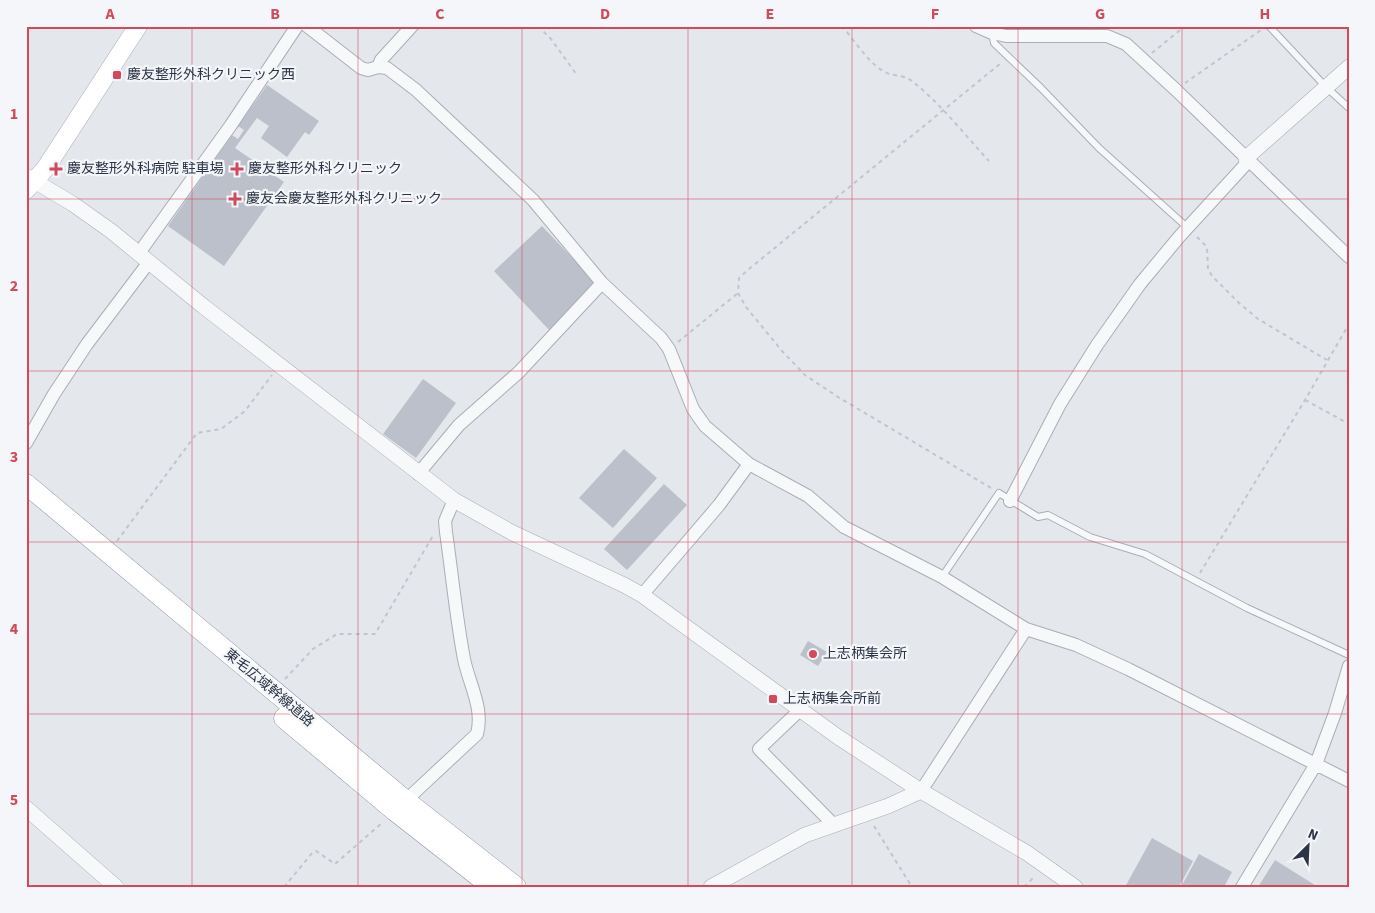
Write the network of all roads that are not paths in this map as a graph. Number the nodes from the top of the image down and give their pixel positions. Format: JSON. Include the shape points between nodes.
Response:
{"nodes":[{"id":1,"x":138,"y":26,"type":"edge"},
{"id":2,"x":297,"y":26,"type":"edge"},
{"id":3,"x":306,"y":26,"type":"edge"},
{"id":4,"x":976,"y":26,"type":"edge"},
{"id":5,"x":1268,"y":26,"type":"edge"},
{"id":6,"x":411,"y":27,"type":"edge"},
{"id":7,"x":992,"y":33,"type":"junction"},
{"id":8,"x":378,"y":67,"type":"junction"},
{"id":9,"x":1349,"y":67,"type":"edge"},
{"id":10,"x":1326,"y":87,"type":"junction"},
{"id":11,"x":1349,"y":108,"type":"edge"},
{"id":12,"x":1246,"y":158,"type":"junction"},
{"id":13,"x":29,"y":182,"type":"edge"},
{"id":14,"x":1188,"y":228,"type":"junction"},
{"id":15,"x":144,"y":257,"type":"junction"},
{"id":16,"x":1349,"y":257,"type":"edge"},
{"id":17,"x":602,"y":283,"type":"junction"},
{"id":18,"x":26,"y":443,"type":"edge"},
{"id":19,"x":748,"y":464,"type":"junction"},
{"id":20,"x":418,"y":474,"type":"junction"},
{"id":21,"x":26,"y":484,"type":"edge"},
{"id":22,"x":1005,"y":497,"type":"junction"},
{"id":23,"x":454,"y":500,"type":"junction"},
{"id":24,"x":26,"y":502,"type":"edge"},
{"id":25,"x":942,"y":577,"type":"junction"},
{"id":26,"x":642,"y":595,"type":"junction"},
{"id":27,"x":1026,"y":629,"type":"junction"},
{"id":28,"x":1349,"y":654,"type":"edge"},
{"id":29,"x":1349,"y":666,"type":"edge"},
{"id":30,"x":800,"y":710,"type":"junction"},
{"id":31,"x":1316,"y":764,"type":"junction"},
{"id":32,"x":1349,"y":781,"type":"edge"},
{"id":33,"x":921,"y":791,"type":"junction"},
{"id":34,"x":400,"y":806,"type":"junction"},
{"id":35,"x":26,"y":808,"type":"edge"},
{"id":36,"x":833,"y":824,"type":"junction"},
{"id":37,"x":116,"y":887,"type":"edge"},
{"id":38,"x":492,"y":887,"type":"edge"},
{"id":39,"x":516,"y":887,"type":"edge"},
{"id":40,"x":711,"y":887,"type":"edge"},
{"id":41,"x":1075,"y":887,"type":"edge"},
{"id":42,"x":1242,"y":887,"type":"edge"}],
"edges":[{"from":1,"to":13,"type":"main road","via":[[45,169]]},
{"from":2,"to":15,"type":"street"},
{"from":3,"to":8,"type":"street","via":[[361,68]]},
{"from":4,"to":7,"type":"street"},
{"from":5,"to":10,"type":"lane"},
{"from":6,"to":8,"type":"street"},
{"from":7,"to":12,"type":"street","via":[[1106,36],[1126,44]]},
{"from":7,"to":14,"type":"lane","via":[[994,42],[1099,148]]},
{"from":8,"to":17,"type":"street","via":[[387,68],[416,90],[533,200]]},
{"from":9,"to":10,"type":"street"},
{"from":10,"to":11,"type":"lane"},
{"from":10,"to":12,"type":"street"},
{"from":12,"to":14,"type":"street","via":[[1245,165]]},
{"from":12,"to":16,"type":"street"},
{"from":13,"to":15,"type":"street","via":[[92,217]]},
{"from":14,"to":22,"type":"street","via":[[1140,284],[1097,346]]},
{"from":15,"to":18,"type":"street","via":[[54,394]]},
{"from":15,"to":20,"type":"street"},
{"from":17,"to":19,"type":"street","via":[[661,338],[669,349],[693,409],[705,426]]},
{"from":17,"to":20,"type":"street","via":[[519,372],[459,425]]},
{"from":19,"to":25,"type":"street","via":[[808,496],[844,527]]},
{"from":19,"to":26,"type":"street"},
{"from":20,"to":23,"type":"street"},
{"from":21,"to":34,"type":"highway","name":"東毛広域幹線道路","via":[[274,692]]},
{"from":22,"to":25,"type":"lane"},
{"from":22,"to":28,"type":"lane","via":[[1038,516],[1048,515],[1090,537],[1145,554],[1248,608]]},
{"from":23,"to":26,"type":"street","via":[[511,532]]},
{"from":23,"to":34,"type":"street","via":[[445,521],[464,660],[480,721],[477,734]]},
{"from":24,"to":34,"type":"highway","name":"東毛広域幹線道路"},
{"from":25,"to":27,"type":"street"},
{"from":26,"to":30,"type":"street"},
{"from":27,"to":31,"type":"street","via":[[1076,645],[1128,669]]},
{"from":27,"to":33,"type":"street"},
{"from":29,"to":31,"type":"street"},
{"from":30,"to":33,"type":"street"},
{"from":30,"to":36,"type":"street","via":[[759,749]]},
{"from":31,"to":32,"type":"street"},
{"from":31,"to":42,"type":"street"},
{"from":33,"to":36,"type":"street","via":[[897,803]]},
{"from":33,"to":41,"type":"street","via":[[1027,853]]},
{"from":34,"to":38,"type":"highway","name":"東毛広域幹線道路"},
{"from":34,"to":39,"type":"highway","name":"東毛広域幹線道路"},
{"from":35,"to":37,"type":"street"},
{"from":36,"to":40,"type":"street","via":[[805,835]]}]}
